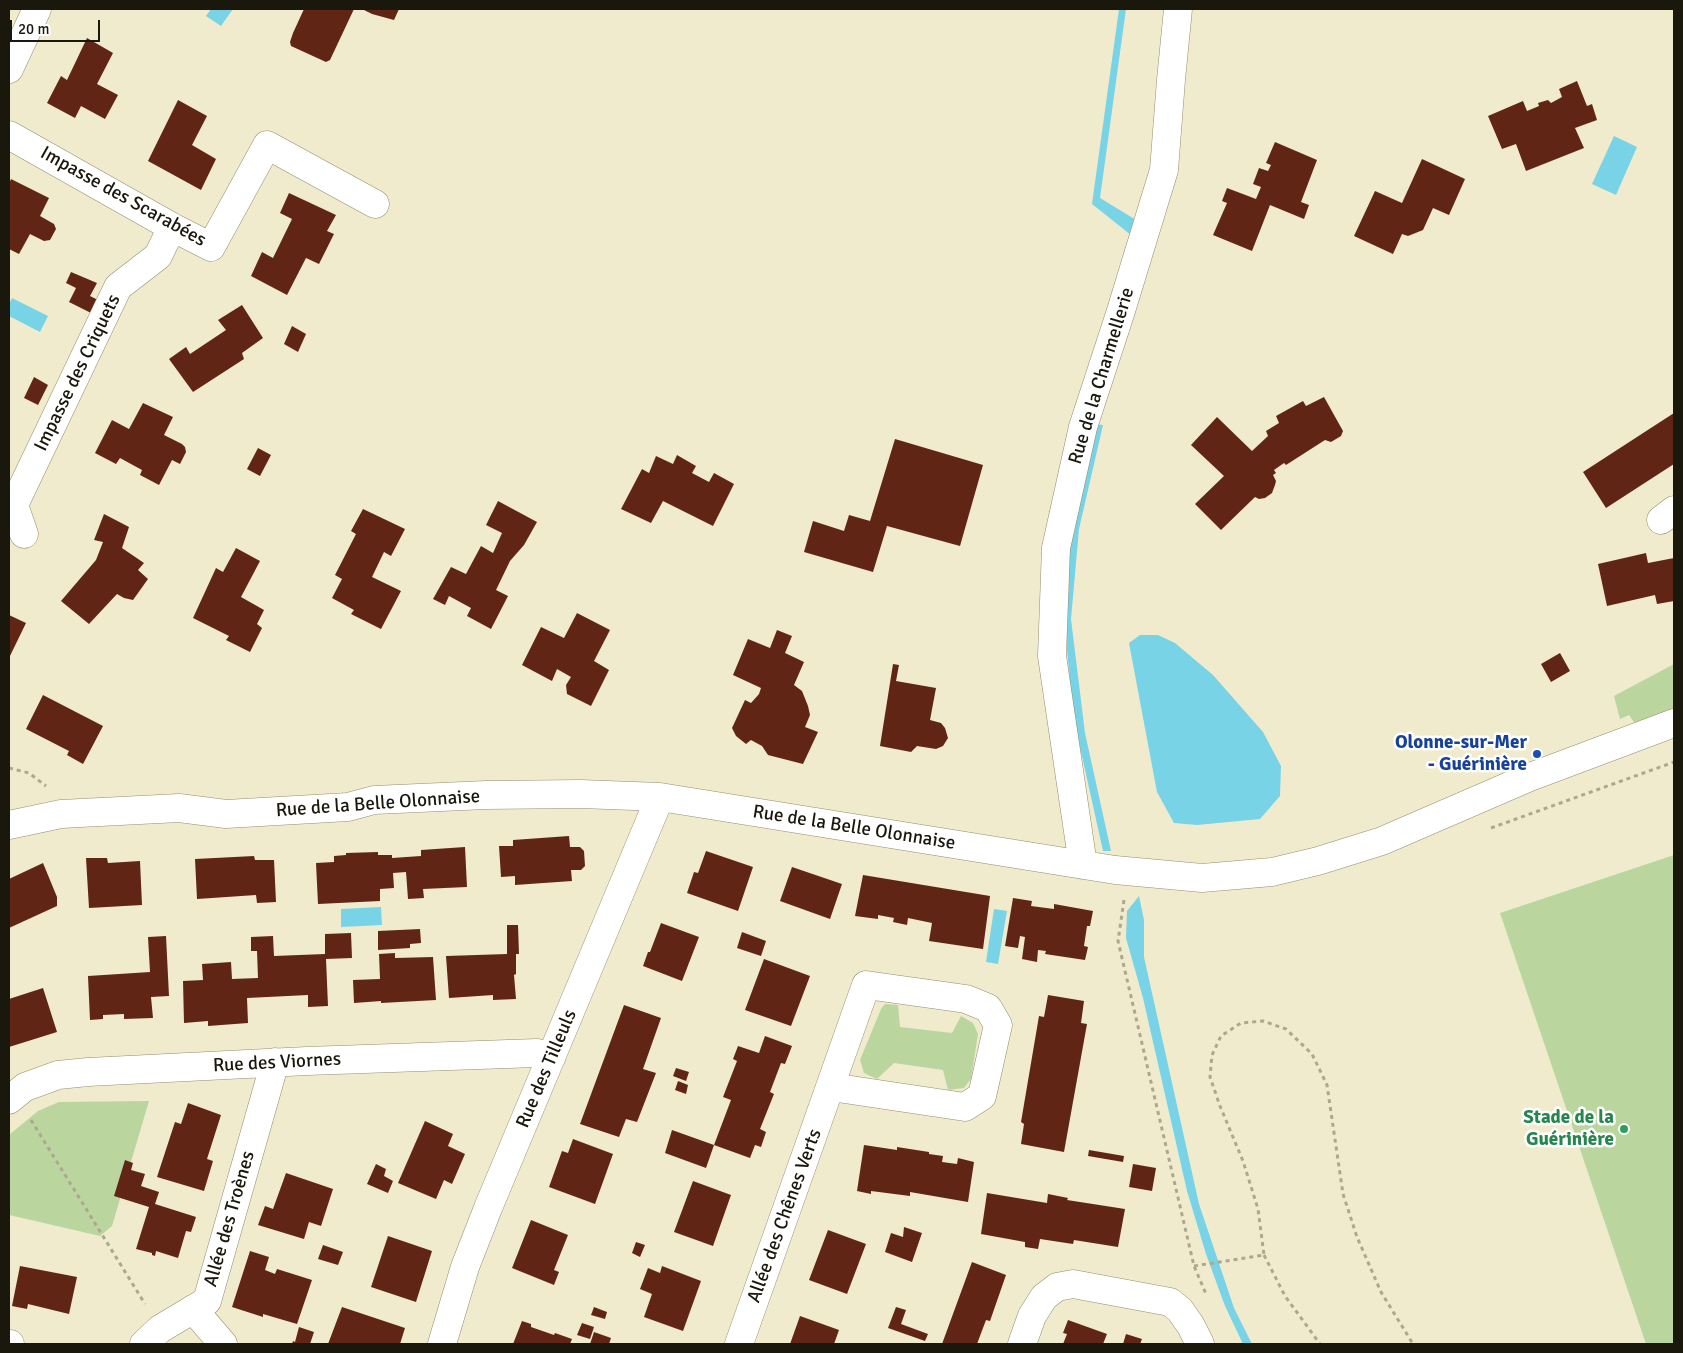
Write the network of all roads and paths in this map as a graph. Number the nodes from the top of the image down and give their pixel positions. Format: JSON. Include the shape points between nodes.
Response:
{"nodes":[{"id":1,"x":37,"y":9,"type":"edge"},
{"id":2,"x":1178,"y":9,"type":"edge"},
{"id":3,"x":9,"y":69,"type":"edge"},
{"id":4,"x":9,"y":135,"type":"edge"},
{"id":5,"x":375,"y":204,"type":"dead end"},
{"id":6,"x":172,"y":227,"type":"junction"},
{"id":7,"x":12,"y":504,"type":"edge"},
{"id":8,"x":24,"y":534,"type":"dead end"},
{"id":9,"x":1674,"y":724,"type":"edge"},
{"id":10,"x":9,"y":768,"type":"edge"},
{"id":11,"x":50,"y":789,"type":"dead end"},
{"id":12,"x":660,"y":797,"type":"junction"},
{"id":13,"x":9,"y":825,"type":"edge"},
{"id":14,"x":1083,"y":864,"type":"junction"},
{"id":15,"x":1125,"y":892,"type":"dead end"},
{"id":16,"x":552,"y":1056,"type":"junction"},
{"id":17,"x":275,"y":1062,"type":"junction"},
{"id":18,"x":831,"y":1087,"type":"junction"},
{"id":19,"x":12,"y":1098,"type":"edge"},
{"id":20,"x":1264,"y":1256,"type":"junction"},
{"id":21,"x":1194,"y":1266,"type":"junction"},
{"id":22,"x":1209,"y":1300,"type":"dead end"},
{"id":23,"x":193,"y":1309,"type":"junction"},
{"id":24,"x":152,"y":1337,"type":"edge"},
{"id":25,"x":223,"y":1344,"type":"edge"},
{"id":26,"x":442,"y":1344,"type":"edge"},
{"id":27,"x":739,"y":1344,"type":"edge"},
{"id":28,"x":1022,"y":1344,"type":"edge"},
{"id":29,"x":1200,"y":1344,"type":"edge"},
{"id":30,"x":1320,"y":1344,"type":"edge"},
{"id":31,"x":1413,"y":1344,"type":"edge"}],
"edges":[{"from":1,"to":3,"type":"street"},
{"from":2,"to":14,"type":"street","name":"Rue de la Charmellerie","via":[[1164,170],[1082,427],[1056,548],[1052,656]]},
{"from":4,"to":6,"type":"street","name":"Impasse des Scarabées"},
{"from":5,"to":6,"type":"street","name":"Impasse des Scarabées","via":[[267,145],[211,247]]},
{"from":6,"to":7,"type":"street","name":"Impasse des Criquets","via":[[158,256],[118,287]]},
{"from":7,"to":8,"type":"street","name":"Impasse des Criquets"},
{"from":9,"to":14,"type":"street","name":"Rue de la Belle Olonnaise","via":[[1530,776],[1382,841],[1272,872],[1202,878]]},
{"from":10,"to":11,"type":"path","via":[[28,773]]},
{"from":12,"to":13,"type":"street","name":"Rue de la Belle Olonnaise","via":[[486,795],[374,800],[348,808],[226,814],[178,808],[61,814]]},
{"from":12,"to":14,"type":"street","name":"Rue de la Belle Olonnaise"},
{"from":12,"to":16,"type":"street","name":"Rue des Tilleuls"},
{"from":15,"to":21,"type":"path","via":[[1118,941]]},
{"from":16,"to":17,"type":"street","name":"Rue des Viornes","via":[[537,1053]]},
{"from":16,"to":26,"type":"street","name":"Rue des Tilleuls","via":[[465,1267]]},
{"from":17,"to":19,"type":"street","name":"Rue des Viornes","via":[[58,1075],[25,1087]]},
{"from":17,"to":23,"type":"street","name":"Allée des Troènes","via":[[207,1301]]},
{"from":18,"to":18,"type":"street","name":"Allée des Chênes Verts","via":[[866,985],[966,999],[988,1008],[998,1025],[982,1096],[965,1107]]},
{"from":18,"to":27,"type":"street","name":"Allée des Chênes Verts"},
{"from":19,"to":24,"type":"path"},
{"from":20,"to":21,"type":"path"},
{"from":20,"to":30,"type":"path","via":[[1285,1296]]},
{"from":20,"to":31,"type":"path","via":[[1258,1208],[1210,1077],[1212,1055],[1221,1036],[1240,1023],[1263,1021],[1286,1029],[1312,1054],[1327,1085],[1343,1194],[1354,1229],[1381,1292]]},
{"from":21,"to":22,"type":"path"},
{"from":23,"to":24,"type":"street","name":"Allée des Troènes"},
{"from":23,"to":25,"type":"street"},
{"from":28,"to":29,"type":"street","via":[[1032,1316],[1044,1297],[1057,1286],[1073,1284],[1170,1302],[1180,1310]]}]}
